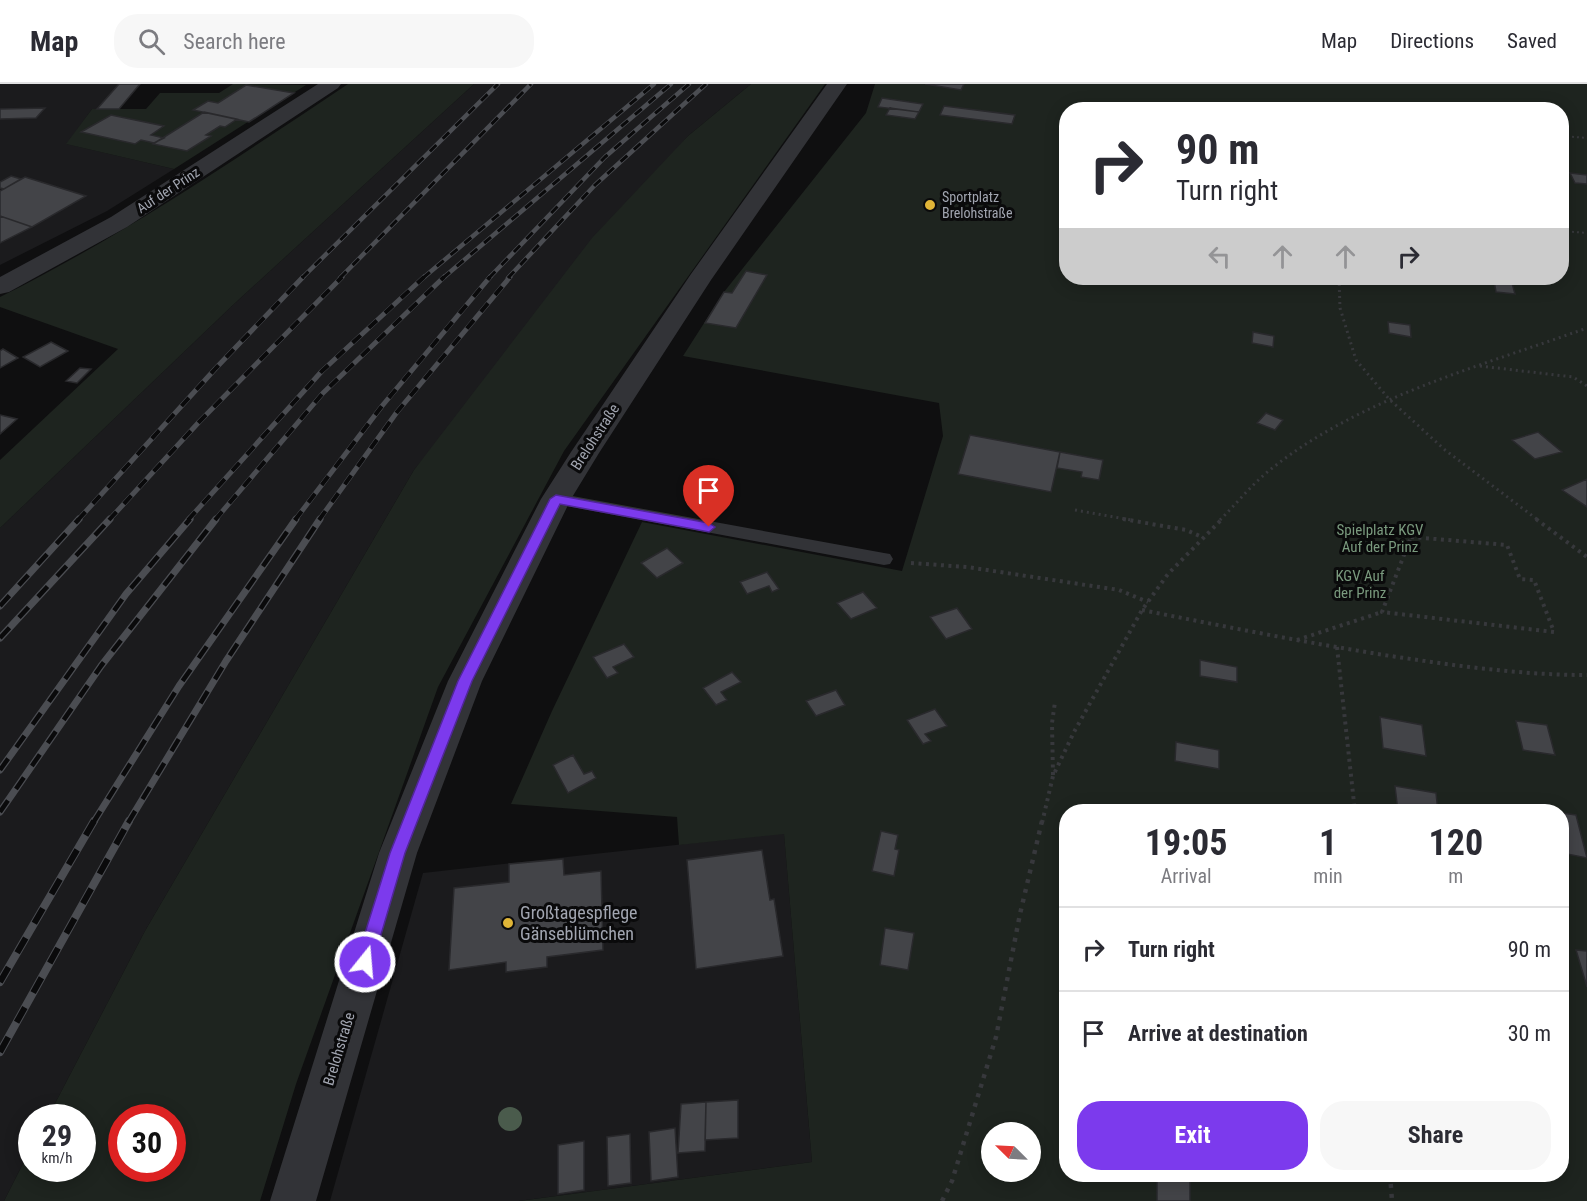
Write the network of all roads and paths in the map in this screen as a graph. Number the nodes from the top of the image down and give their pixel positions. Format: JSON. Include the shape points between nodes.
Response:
{"nodes":[{"id":1,"x":331,"y":84,"type":"edge"},
{"id":2,"x":837,"y":84,"type":"edge"},
{"id":3,"x":1569,"y":137,"type":"edge"},
{"id":4,"x":1587,"y":138,"type":"edge"},
{"id":5,"x":1569,"y":232,"type":"edge"},
{"id":6,"x":1587,"y":233,"type":"edge"},
{"id":7,"x":1339,"y":285,"type":"edge"},
{"id":8,"x":0,"y":287,"type":"edge"},
{"id":9,"x":1587,"y":328,"type":"edge"},
{"id":10,"x":1479,"y":366,"type":"junction"},
{"id":11,"x":1587,"y":386,"type":"edge"},
{"id":12,"x":1389,"y":399,"type":"junction"},
{"id":13,"x":556,"y":499,"type":"junction"},
{"id":14,"x":1075,"y":510,"type":"dead end"},
{"id":15,"x":1202,"y":537,"type":"junction"},
{"id":16,"x":1587,"y":556,"type":"edge"},
{"id":17,"x":884,"y":559,"type":"joint"},
{"id":18,"x":1148,"y":602,"type":"junction"},
{"id":19,"x":1142,"y":610,"type":"junction"},
{"id":20,"x":1382,"y":612,"type":"junction"},
{"id":21,"x":1297,"y":640,"type":"junction"},
{"id":22,"x":1337,"y":647,"type":"junction"},
{"id":23,"x":1587,"y":675,"type":"edge"},
{"id":24,"x":1055,"y":702,"type":"dead end"},
{"id":25,"x":1053,"y":776,"type":"junction"},
{"id":26,"x":1354,"y":804,"type":"edge"},
{"id":27,"x":1391,"y":1182,"type":"edge"},
{"id":28,"x":293,"y":1201,"type":"edge"},
{"id":29,"x":942,"y":1201,"type":"edge"},
{"id":30,"x":1392,"y":1201,"type":"edge"}],
"edges":[{"from":1,"to":8,"type":"street","name":"Auf der Prinz","via":[[119,222]]},
{"from":2,"to":13,"type":"street","name":"Brelohstraße","via":[[693,288]]},
{"from":3,"to":4,"type":"path"},
{"from":5,"to":6,"type":"path"},
{"from":7,"to":12,"type":"path","via":[[1340,308],[1356,360]]},
{"from":9,"to":10,"type":"path"},
{"from":10,"to":11,"type":"path","via":[[1573,377]]},
{"from":10,"to":12,"type":"path"},
{"from":12,"to":15,"type":"path","via":[[1304,446],[1264,475]]},
{"from":12,"to":16,"type":"path","via":[[1445,450]]},
{"from":13,"to":17,"type":"lane"},
{"from":13,"to":28,"type":"street","name":"Brelohstraße","via":[[465,681],[398,853]]},
{"from":14,"to":15,"type":"path","via":[[1186,530]]},
{"from":15,"to":18,"type":"path"},
{"from":17,"to":18,"type":"path","via":[[1119,590]]},
{"from":18,"to":19,"type":"path"},
{"from":19,"to":21,"type":"path"},
{"from":19,"to":25,"type":"path"},
{"from":20,"to":20,"type":"path","via":[[1508,626],[1554,632],[1534,580],[1520,579],[1507,545],[1411,537]]},
{"from":20,"to":21,"type":"path"},
{"from":21,"to":22,"type":"path"},
{"from":22,"to":23,"type":"path","via":[[1484,670]]},
{"from":22,"to":26,"type":"path"},
{"from":24,"to":25,"type":"path"},
{"from":25,"to":29,"type":"path","via":[[996,1037],[952,1181]]},
{"from":27,"to":30,"type":"path"}]}
